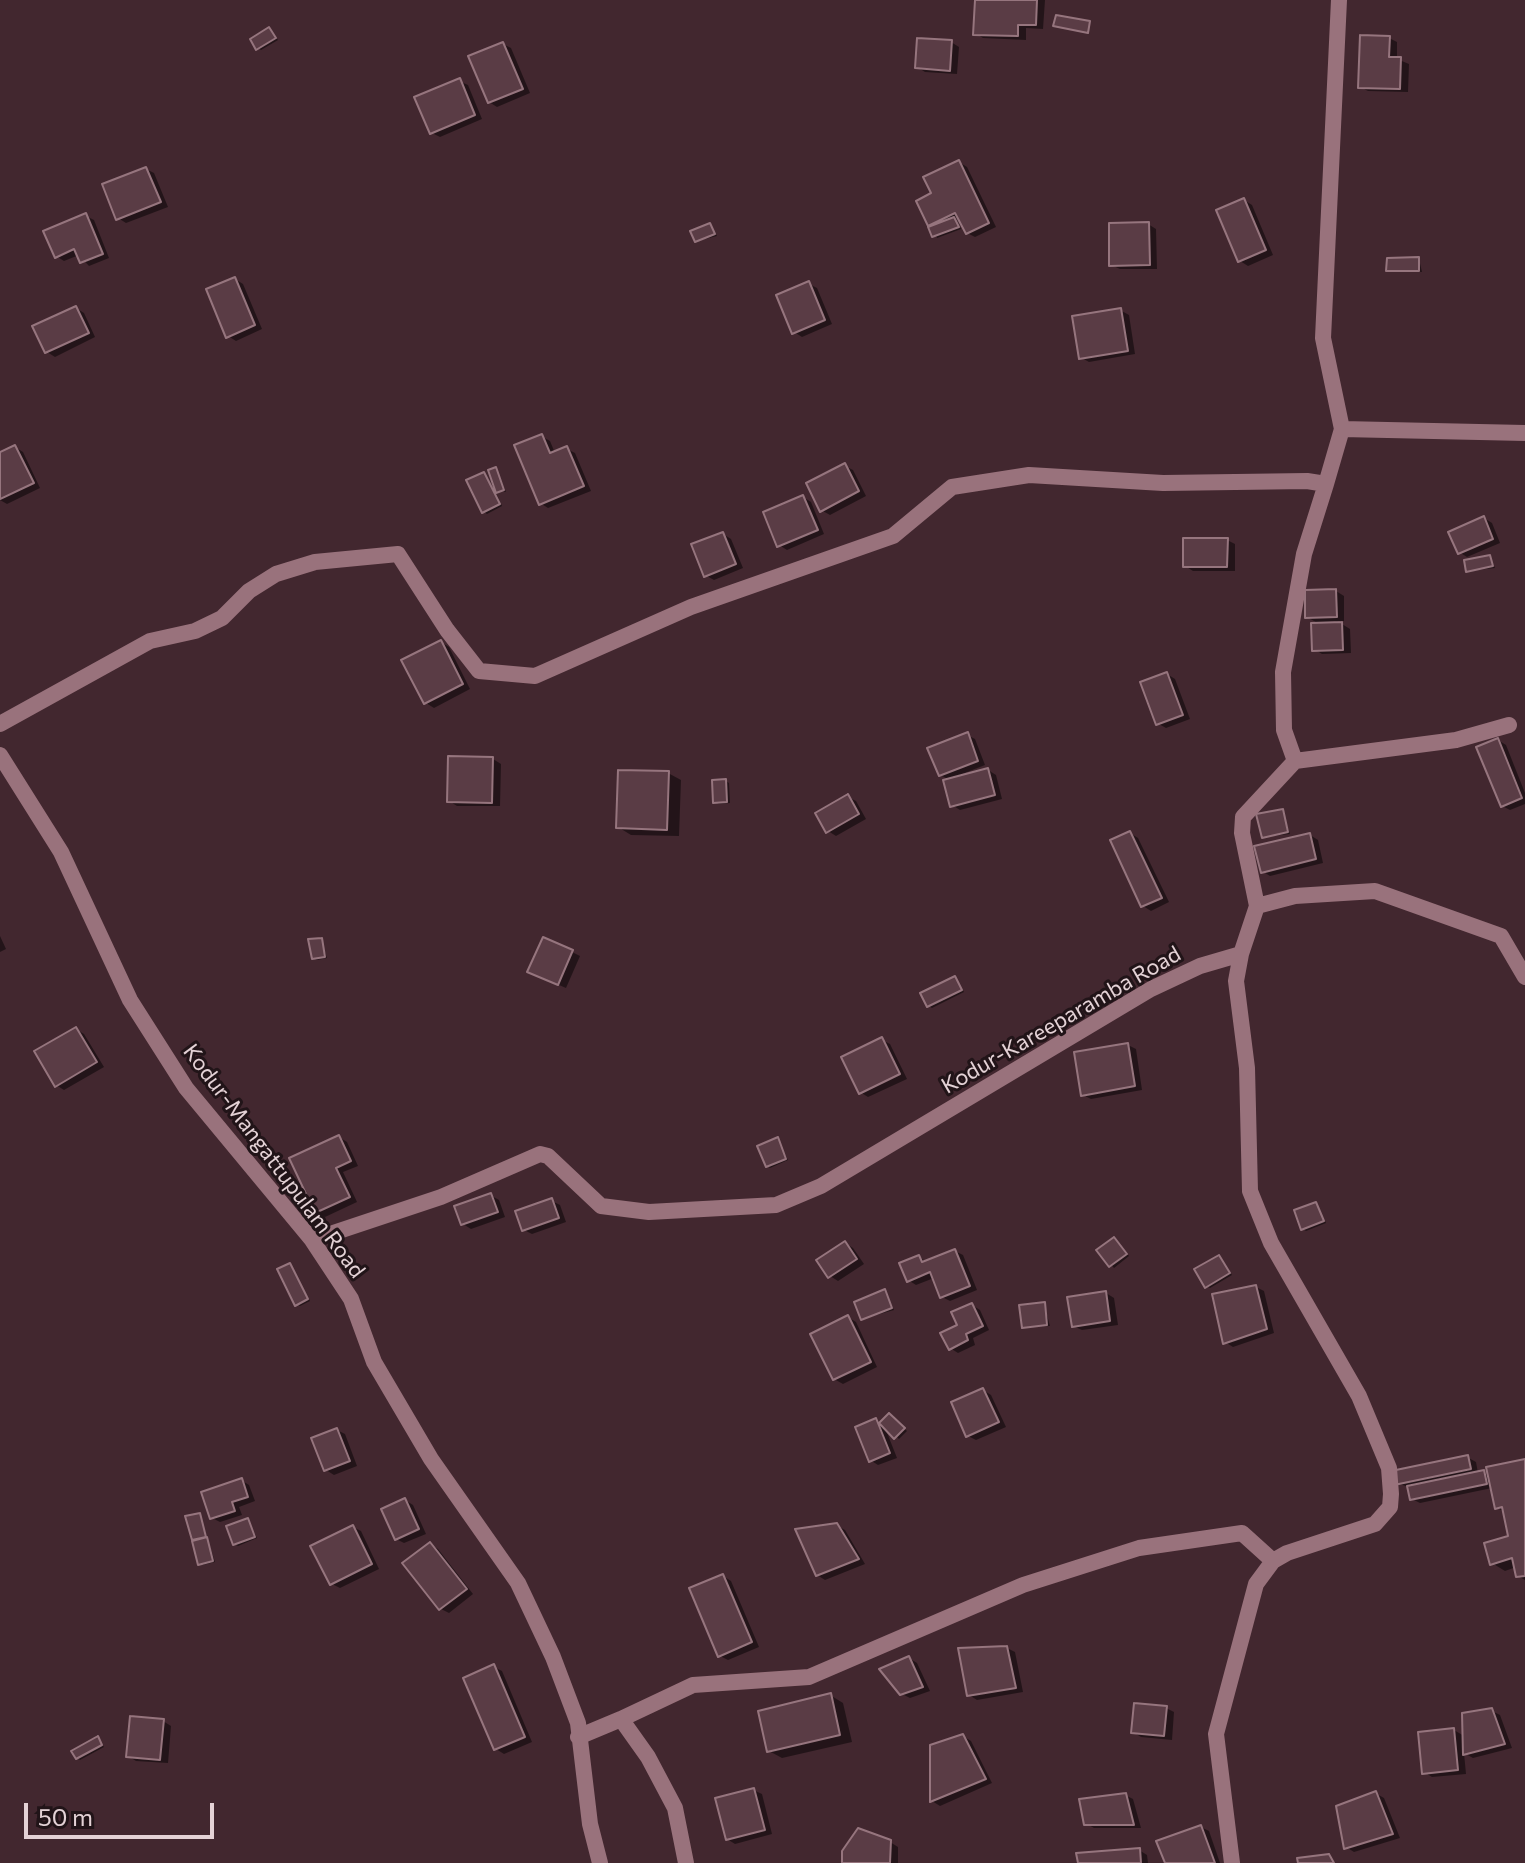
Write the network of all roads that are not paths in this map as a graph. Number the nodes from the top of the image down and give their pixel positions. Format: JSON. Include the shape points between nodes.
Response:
{"nodes":[{"id":1,"x":1339,"y":0,"type":"edge"},
{"id":2,"x":1342,"y":429,"type":"junction"},
{"id":3,"x":1525,"y":433,"type":"edge"},
{"id":4,"x":1326,"y":484,"type":"junction"},
{"id":5,"x":0,"y":724,"type":"edge"},
{"id":6,"x":1509,"y":725,"type":"dead end"},
{"id":7,"x":0,"y":755,"type":"edge"},
{"id":8,"x":1295,"y":761,"type":"junction"},
{"id":9,"x":1257,"y":906,"type":"junction"},
{"id":10,"x":1241,"y":954,"type":"junction"},
{"id":11,"x":1525,"y":977,"type":"edge"},
{"id":12,"x":312,"y":1240,"type":"junction"},
{"id":13,"x":1273,"y":1561,"type":"junction"},
{"id":14,"x":621,"y":1719,"type":"junction"},
{"id":15,"x":578,"y":1737,"type":"junction"},
{"id":16,"x":600,"y":1863,"type":"edge"},
{"id":17,"x":686,"y":1863,"type":"edge"},
{"id":18,"x":1232,"y":1863,"type":"edge"}],
"edges":[{"from":1,"to":2,"type":"street","via":[[1323,338]]},
{"from":2,"to":3,"type":"street"},
{"from":2,"to":4,"type":"street"},
{"from":4,"to":5,"type":"street","via":[[1029,475],[952,487],[893,536],[691,607],[535,676],[479,671],[398,554],[315,562],[276,574],[222,618],[195,631],[150,641]]},
{"from":4,"to":8,"type":"street","via":[[1304,554],[1283,672],[1284,730]]},
{"from":6,"to":8,"type":"street","via":[[1456,740]]},
{"from":7,"to":12,"type":"street","name":"Kodur-Mangattupulam Road","via":[[61,852],[130,1000],[186,1088]]},
{"from":8,"to":9,"type":"street","via":[[1243,817]]},
{"from":9,"to":10,"type":"street"},
{"from":9,"to":11,"type":"street","via":[[1295,896],[1375,891],[1501,936]]},
{"from":10,"to":12,"type":"street","name":"Kodur-Kareeparamba Road","via":[[1151,989],[821,1186],[776,1205],[649,1212],[601,1206],[540,1154],[441,1197]]},
{"from":10,"to":13,"type":"street","via":[[1236,981],[1247,1068],[1250,1191],[1271,1243],[1359,1396],[1389,1468],[1391,1494],[1390,1507],[1375,1524]]},
{"from":12,"to":15,"type":"street","name":"Kodur-Mangattupulam Road","via":[[351,1299],[374,1362],[424,1447],[518,1583],[553,1657],[578,1723]]},
{"from":13,"to":14,"type":"street","via":[[1242,1533],[1139,1548],[1023,1585],[809,1677],[693,1685]]},
{"from":13,"to":18,"type":"street","via":[[1256,1584],[1216,1734]]},
{"from":14,"to":15,"type":"street"},
{"from":14,"to":17,"type":"street","via":[[675,1808]]},
{"from":15,"to":16,"type":"street","name":"Kodur-Mangattupulam Road"}]}
